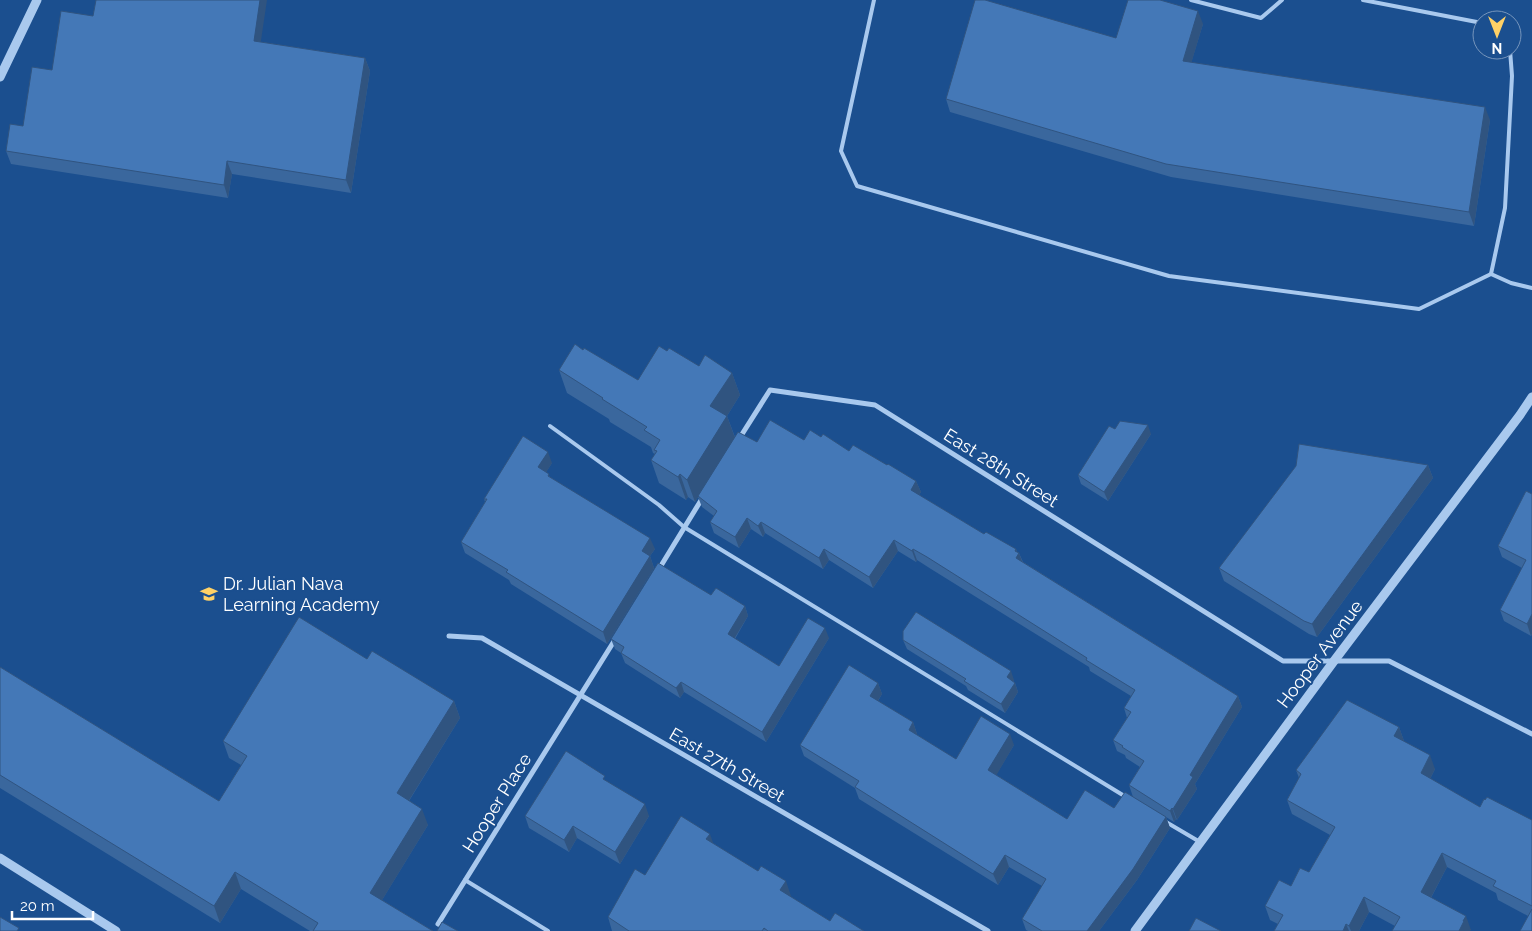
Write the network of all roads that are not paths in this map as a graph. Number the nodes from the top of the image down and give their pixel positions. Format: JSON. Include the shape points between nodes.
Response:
{"nodes":[{"id":1,"x":36,"y":0,"type":"edge"},
{"id":2,"x":874,"y":0,"type":"edge"},
{"id":3,"x":1191,"y":0,"type":"edge"},
{"id":4,"x":1282,"y":0,"type":"edge"},
{"id":5,"x":1363,"y":0,"type":"edge"},
{"id":6,"x":1472,"y":21,"type":"edge"},
{"id":7,"x":1511,"y":60,"type":"edge"},
{"id":8,"x":0,"y":77,"type":"edge"},
{"id":9,"x":1491,"y":274,"type":"junction"},
{"id":10,"x":1532,"y":288,"type":"edge"},
{"id":11,"x":1532,"y":397,"type":"edge"},
{"id":12,"x":550,"y":426,"type":"dead end"},
{"id":13,"x":735,"y":446,"type":"edge"},
{"id":14,"x":704,"y":495,"type":"edge"},
{"id":15,"x":684,"y":528,"type":"junction"},
{"id":16,"x":655,"y":576,"type":"edge"},
{"id":17,"x":620,"y":632,"type":"edge"},
{"id":18,"x":450,"y":636,"type":"dead end"},
{"id":19,"x":1334,"y":661,"type":"junction"},
{"id":20,"x":580,"y":696,"type":"junction"},
{"id":21,"x":1532,"y":734,"type":"edge"},
{"id":22,"x":1127,"y":798,"type":"edge"},
{"id":23,"x":1161,"y":818,"type":"edge"},
{"id":24,"x":1200,"y":842,"type":"junction"},
{"id":25,"x":0,"y":858,"type":"edge"},
{"id":26,"x":465,"y":880,"type":"junction"},
{"id":27,"x":438,"y":924,"type":"dead end"},
{"id":28,"x":116,"y":931,"type":"edge"},
{"id":29,"x":548,"y":931,"type":"edge"},
{"id":30,"x":988,"y":931,"type":"edge"},
{"id":31,"x":1135,"y":931,"type":"edge"}],
"edges":[{"from":1,"to":8,"type":"street"},
{"from":2,"to":9,"type":"lane","via":[[841,151],[857,186],[1169,276],[1418,308]]},
{"from":3,"to":4,"type":"lane","via":[[1261,18]]},
{"from":5,"to":6,"type":"lane"},
{"from":7,"to":9,"type":"lane","via":[[1505,208]]},
{"from":9,"to":10,"type":"lane"},
{"from":11,"to":19,"type":"street","name":"Hooper Avenue"},
{"from":12,"to":15,"type":"lane","via":[[659,504]]},
{"from":13,"to":19,"type":"street","name":"East 28th Street","via":[[770,390],[875,405],[1282,661]]},
{"from":14,"to":15,"type":"street"},
{"from":15,"to":16,"type":"street"},
{"from":15,"to":22,"type":"lane"},
{"from":17,"to":20,"type":"street"},
{"from":18,"to":20,"type":"street","name":"East 27th Street","via":[[482,638]]},
{"from":19,"to":21,"type":"street","name":"East 28th Street","via":[[1389,661]]},
{"from":19,"to":24,"type":"street","name":"Hooper Avenue"},
{"from":20,"to":26,"type":"street","name":"Hooper Place"},
{"from":20,"to":30,"type":"street","name":"East 27th Street"},
{"from":23,"to":24,"type":"lane"},
{"from":24,"to":31,"type":"street","name":"Hooper Avenue"},
{"from":25,"to":28,"type":"street"},
{"from":26,"to":27,"type":"street","name":"Hooper Place"},
{"from":26,"to":29,"type":"lane"}]}
